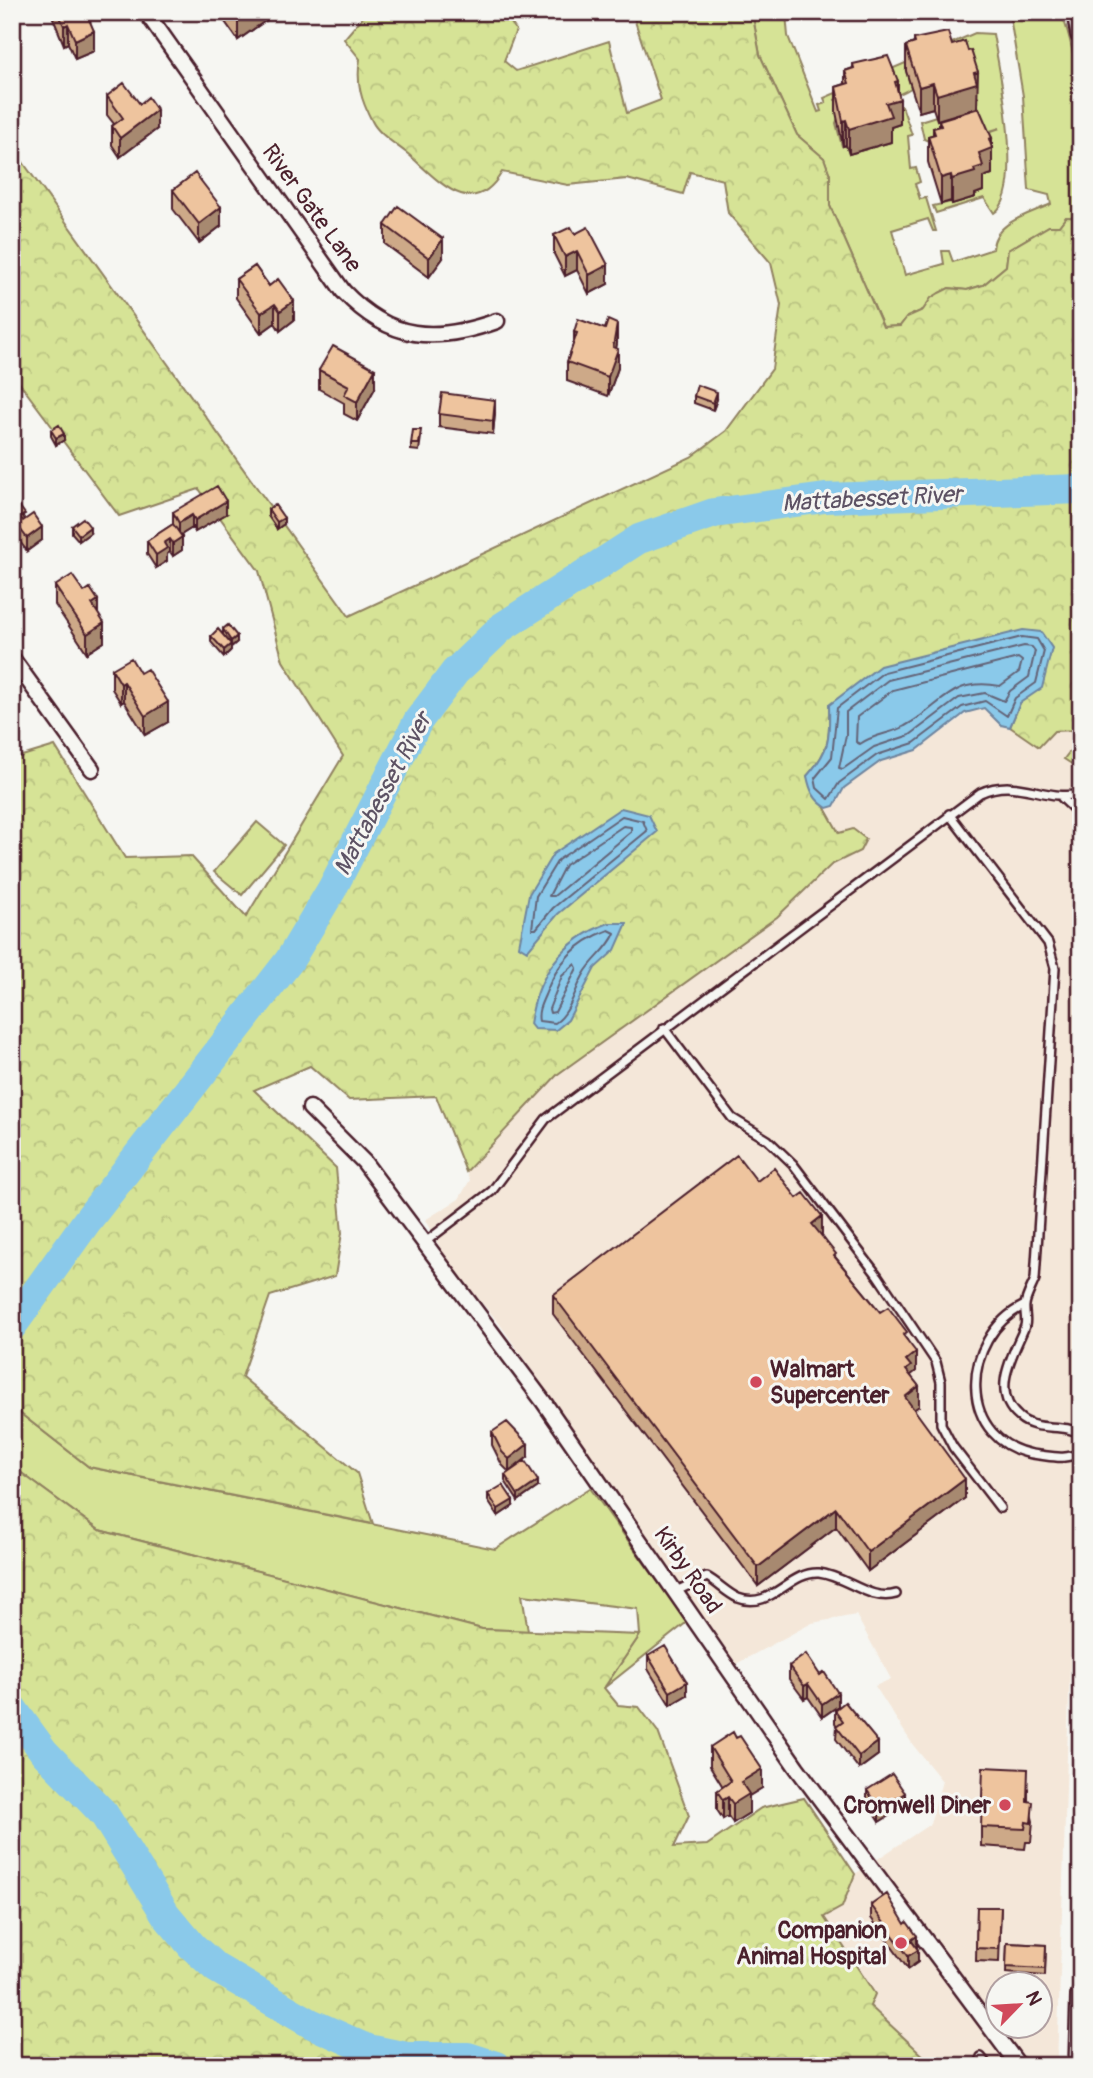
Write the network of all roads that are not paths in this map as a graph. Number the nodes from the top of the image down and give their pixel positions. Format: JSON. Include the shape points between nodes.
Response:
{"nodes":[{"id":1,"x":146,"y":12,"type":"edge"},
{"id":2,"x":1077,"y":12,"type":"edge"},
{"id":3,"x":1081,"y":34,"type":"edge"},
{"id":4,"x":497,"y":321,"type":"dead end"},
{"id":5,"x":12,"y":658,"type":"edge"},
{"id":6,"x":92,"y":769,"type":"dead end"},
{"id":7,"x":1081,"y":794,"type":"edge"},
{"id":8,"x":1062,"y":798,"type":"junction"},
{"id":9,"x":949,"y":814,"type":"junction"},
{"id":10,"x":1081,"y":816,"type":"edge"},
{"id":11,"x":664,"y":1028,"type":"junction"},
{"id":12,"x":310,"y":1108,"type":"dead end"},
{"id":13,"x":424,"y":1243,"type":"junction"},
{"id":14,"x":1025,"y":1305,"type":"junction"},
{"id":15,"x":1081,"y":1434,"type":"edge"},
{"id":16,"x":1081,"y":1452,"type":"edge"},
{"id":17,"x":1000,"y":1508,"type":"dead end"},
{"id":18,"x":676,"y":1591,"type":"junction"},
{"id":19,"x":896,"y":1594,"type":"dead end"},
{"id":20,"x":1081,"y":1996,"type":"edge"},
{"id":21,"x":981,"y":2057,"type":"dead end"},
{"id":22,"x":988,"y":2066,"type":"edge"},
{"id":23,"x":1019,"y":2066,"type":"edge"},
{"id":24,"x":1079,"y":2066,"type":"edge"}],
"edges":[{"from":1,"to":4,"type":"street","name":"River Gate Lane","via":[[360,309],[380,323],[428,336],[454,334]]},
{"from":2,"to":3,"type":"main road"},
{"from":5,"to":6,"type":"street"},
{"from":7,"to":8,"type":"lane"},
{"from":8,"to":9,"type":"lane","via":[[1003,785],[980,793]]},
{"from":8,"to":10,"type":"lane"},
{"from":9,"to":11,"type":"lane"},
{"from":9,"to":14,"type":"lane","via":[[1048,943],[1055,968],[1038,1247],[1035,1279]]},
{"from":11,"to":13,"type":"lane","via":[[546,1119],[492,1191]]},
{"from":11,"to":17,"type":"lane","via":[[732,1118],[768,1140],[793,1164],[878,1276],[936,1362],[941,1424],[953,1447]]},
{"from":12,"to":13,"type":"street","name":"Kirby Road","via":[[363,1162]]},
{"from":13,"to":18,"type":"street","name":"Kirby Road","via":[[543,1401]]},
{"from":14,"to":15,"type":"lane","via":[[1026,1323],[1007,1367],[1005,1387],[1010,1406],[1037,1427],[1072,1428]]},
{"from":14,"to":16,"type":"lane","via":[[1006,1314],[985,1346],[976,1370],[979,1409],[997,1438],[1013,1448],[1069,1458]]},
{"from":18,"to":19,"type":"lane","via":[[706,1577],[737,1597],[756,1601],[800,1577],[819,1573],[884,1598]]},
{"from":18,"to":23,"type":"street","name":"Kirby Road","via":[[797,1768]]},
{"from":20,"to":24,"type":"main road"},
{"from":21,"to":22,"type":"lane"}]}
